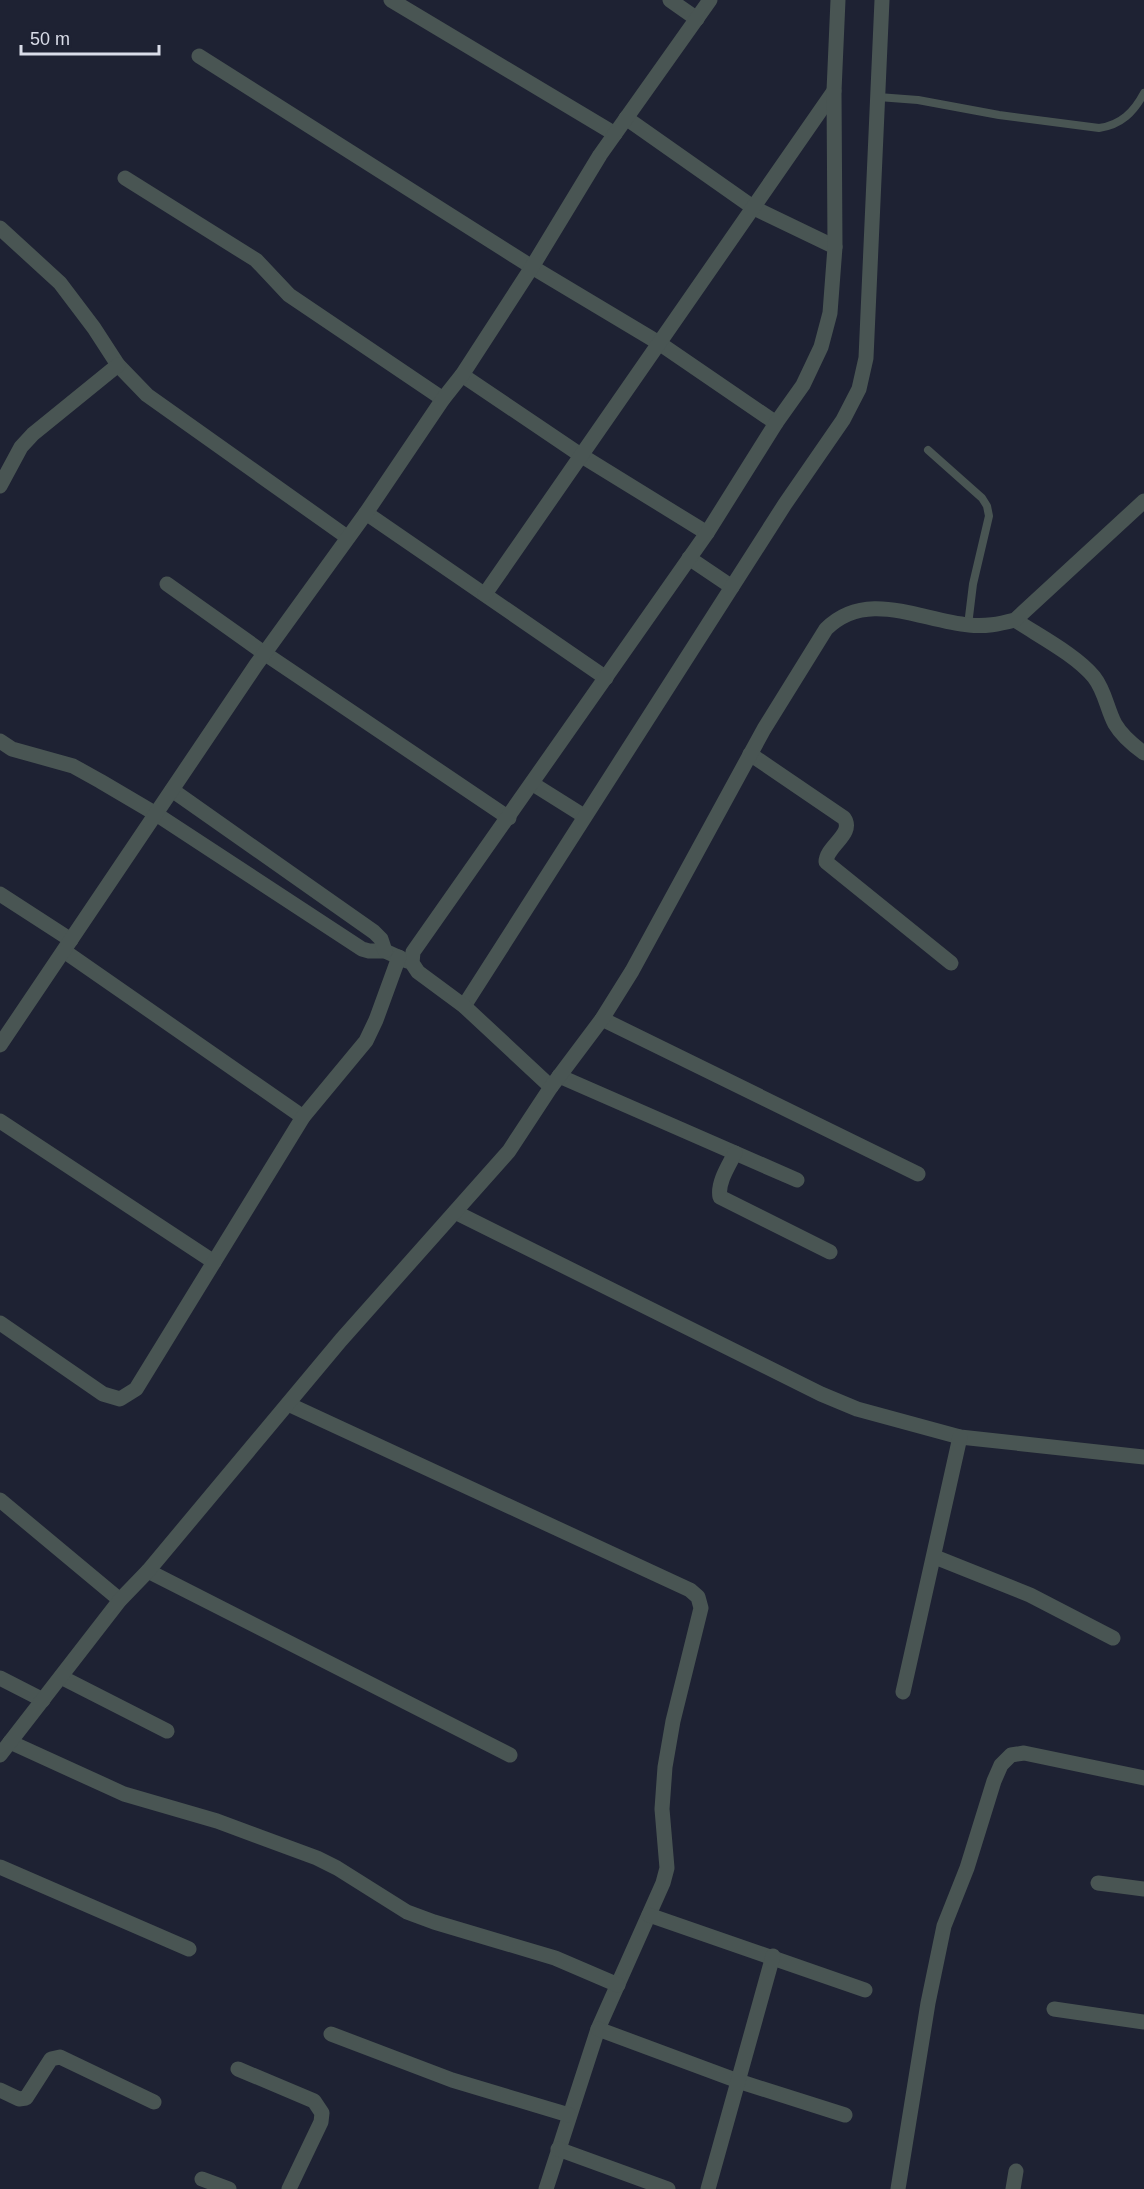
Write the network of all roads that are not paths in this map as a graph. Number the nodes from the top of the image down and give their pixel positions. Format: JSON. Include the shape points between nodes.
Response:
{"nodes":[{"id":1,"x":391,"y":0,"type":"edge"},
{"id":2,"x":670,"y":0,"type":"edge"},
{"id":3,"x":710,"y":0,"type":"edge"},
{"id":4,"x":838,"y":0,"type":"edge"},
{"id":5,"x":882,"y":0,"type":"edge"},
{"id":6,"x":697,"y":18,"type":"junction"},
{"id":7,"x":199,"y":56,"type":"dead end"},
{"id":8,"x":834,"y":91,"type":"junction"},
{"id":9,"x":1144,"y":93,"type":"edge"},
{"id":10,"x":878,"y":97,"type":"junction"},
{"id":11,"x":626,"y":118,"type":"junction"},
{"id":12,"x":615,"y":134,"type":"junction"},
{"id":13,"x":125,"y":178,"type":"dead end"},
{"id":14,"x":754,"y":208,"type":"junction"},
{"id":15,"x":0,"y":228,"type":"edge"},
{"id":16,"x":835,"y":247,"type":"junction"},
{"id":17,"x":532,"y":267,"type":"junction"},
{"id":18,"x":659,"y":343,"type":"junction"},
{"id":19,"x":118,"y":365,"type":"junction"},
{"id":20,"x":462,"y":375,"type":"junction"},
{"id":21,"x":443,"y":399,"type":"junction"},
{"id":22,"x":776,"y":423,"type":"junction"},
{"id":23,"x":928,"y":450,"type":"dead end"},
{"id":24,"x":582,"y":456,"type":"junction"},
{"id":25,"x":0,"y":486,"type":"edge"},
{"id":26,"x":1144,"y":501,"type":"edge"},
{"id":27,"x":366,"y":513,"type":"junction"},
{"id":28,"x":707,"y":533,"type":"junction"},
{"id":29,"x":348,"y":537,"type":"junction"},
{"id":30,"x":689,"y":558,"type":"junction"},
{"id":31,"x":167,"y":584,"type":"dead end"},
{"id":32,"x":732,"y":586,"type":"junction"},
{"id":33,"x":485,"y":594,"type":"junction"},
{"id":34,"x":1015,"y":620,"type":"junction"},
{"id":35,"x":968,"y":625,"type":"junction"},
{"id":36,"x":264,"y":653,"type":"junction"},
{"id":37,"x":606,"y":678,"type":"junction"},
{"id":38,"x":0,"y":741,"type":"edge"},
{"id":39,"x":1144,"y":753,"type":"edge"},
{"id":40,"x":750,"y":754,"type":"junction"},
{"id":41,"x":533,"y":784,"type":"junction"},
{"id":42,"x":172,"y":790,"type":"junction"},
{"id":43,"x":156,"y":813,"type":"junction"},
{"id":44,"x":584,"y":816,"type":"junction"},
{"id":45,"x":509,"y":818,"type":"junction"},
{"id":46,"x":0,"y":894,"type":"edge"},
{"id":47,"x":68,"y":945,"type":"junction"},
{"id":48,"x":385,"y":951,"type":"junction"},
{"id":49,"x":406,"y":960,"type":"junction"},
{"id":50,"x":951,"y":963,"type":"dead end"},
{"id":51,"x":464,"y":1006,"type":"junction"},
{"id":52,"x":602,"y":1018,"type":"junction"},
{"id":53,"x":0,"y":1045,"type":"edge"},
{"id":54,"x":555,"y":1082,"type":"junction"},
{"id":55,"x":303,"y":1117,"type":"junction"},
{"id":56,"x":0,"y":1120,"type":"edge"},
{"id":57,"x":735,"y":1153,"type":"junction"},
{"id":58,"x":918,"y":1174,"type":"dead end"},
{"id":59,"x":797,"y":1180,"type":"dead end"},
{"id":60,"x":455,"y":1212,"type":"junction"},
{"id":61,"x":830,"y":1252,"type":"dead end"},
{"id":62,"x":214,"y":1262,"type":"junction"},
{"id":63,"x":0,"y":1323,"type":"edge"},
{"id":64,"x":288,"y":1404,"type":"junction"},
{"id":65,"x":960,"y":1437,"type":"junction"},
{"id":66,"x":1144,"y":1458,"type":"edge"},
{"id":67,"x":0,"y":1500,"type":"edge"},
{"id":68,"x":935,"y":1557,"type":"junction"},
{"id":69,"x":147,"y":1571,"type":"junction"},
{"id":70,"x":120,"y":1600,"type":"junction"},
{"id":71,"x":1113,"y":1638,"type":"dead end"},
{"id":72,"x":61,"y":1677,"type":"junction"},
{"id":73,"x":0,"y":1678,"type":"edge"},
{"id":74,"x":903,"y":1692,"type":"dead end"},
{"id":75,"x":43,"y":1700,"type":"junction"},
{"id":76,"x":167,"y":1731,"type":"dead end"},
{"id":77,"x":10,"y":1742,"type":"junction"},
{"id":78,"x":0,"y":1755,"type":"edge"},
{"id":79,"x":510,"y":1755,"type":"dead end"},
{"id":80,"x":1144,"y":1778,"type":"edge"},
{"id":81,"x":0,"y":1867,"type":"edge"},
{"id":82,"x":1098,"y":1883,"type":"dead end"},
{"id":83,"x":1144,"y":1888,"type":"edge"},
{"id":84,"x":649,"y":1915,"type":"junction"},
{"id":85,"x":189,"y":1949,"type":"dead end"},
{"id":86,"x":773,"y":1956,"type":"junction"},
{"id":87,"x":618,"y":1985,"type":"junction"},
{"id":88,"x":865,"y":1989,"type":"dead end"},
{"id":89,"x":1054,"y":2009,"type":"dead end"},
{"id":90,"x":1144,"y":2022,"type":"edge"},
{"id":91,"x":598,"y":2029,"type":"junction"},
{"id":92,"x":331,"y":2034,"type":"dead end"},
{"id":93,"x":238,"y":2069,"type":"dead end"},
{"id":94,"x":738,"y":2081,"type":"junction"},
{"id":95,"x":0,"y":2090,"type":"edge"},
{"id":96,"x":154,"y":2102,"type":"dead end"},
{"id":97,"x":569,"y":2115,"type":"junction"},
{"id":98,"x":844,"y":2115,"type":"dead end"},
{"id":99,"x":558,"y":2149,"type":"junction"},
{"id":100,"x":1016,"y":2171,"type":"dead end"},
{"id":101,"x":202,"y":2179,"type":"dead end"},
{"id":102,"x":229,"y":2189,"type":"edge"},
{"id":103,"x":289,"y":2189,"type":"edge"},
{"id":104,"x":546,"y":2189,"type":"edge"},
{"id":105,"x":668,"y":2189,"type":"edge"},
{"id":106,"x":708,"y":2189,"type":"edge"},
{"id":107,"x":898,"y":2189,"type":"edge"},
{"id":108,"x":1013,"y":2189,"type":"edge"}],
"edges":[{"from":1,"to":12,"type":"street"},
{"from":2,"to":6,"type":"street"},
{"from":3,"to":6,"type":"street"},
{"from":4,"to":8,"type":"street"},
{"from":5,"to":10,"type":"street"},
{"from":6,"to":11,"type":"street"},
{"from":7,"to":17,"type":"street"},
{"from":8,"to":14,"type":"street"},
{"from":8,"to":16,"type":"street"},
{"from":9,"to":10,"type":"lane","via":[[1123,120],[1099,128]]},
{"from":10,"to":32,"type":"street","via":[[866,358],[859,389],[843,420]]},
{"from":11,"to":12,"type":"street"},
{"from":11,"to":14,"type":"street"},
{"from":12,"to":17,"type":"street"},
{"from":13,"to":21,"type":"street","via":[[256,260],[290,295]]},
{"from":14,"to":16,"type":"street"},
{"from":14,"to":18,"type":"street"},
{"from":15,"to":19,"type":"street","via":[[60,283]]},
{"from":16,"to":22,"type":"street","via":[[830,313],[821,347],[804,385]]},
{"from":17,"to":18,"type":"street"},
{"from":17,"to":20,"type":"street"},
{"from":18,"to":22,"type":"street"},
{"from":18,"to":24,"type":"street"},
{"from":19,"to":25,"type":"street","via":[[33,434],[21,447]]},
{"from":19,"to":29,"type":"street","via":[[147,395],[184,423]]},
{"from":20,"to":21,"type":"street"},
{"from":20,"to":24,"type":"street"},
{"from":21,"to":27,"type":"street"},
{"from":22,"to":28,"type":"street"},
{"from":23,"to":35,"type":"lane","via":[[987,506]]},
{"from":24,"to":28,"type":"street"},
{"from":24,"to":33,"type":"street"},
{"from":26,"to":34,"type":"street"},
{"from":27,"to":29,"type":"street"},
{"from":27,"to":33,"type":"street"},
{"from":28,"to":30,"type":"street"},
{"from":29,"to":36,"type":"street"},
{"from":30,"to":32,"type":"street"},
{"from":30,"to":37,"type":"street"},
{"from":31,"to":36,"type":"street"},
{"from":32,"to":44,"type":"street"},
{"from":33,"to":37,"type":"street"},
{"from":34,"to":35,"type":"street"},
{"from":34,"to":39,"type":"street","via":[[1094,677],[1115,723],[1127,740]]},
{"from":35,"to":40,"type":"street","via":[[880,607],[837,618],[826,629]]},
{"from":36,"to":42,"type":"street"},
{"from":36,"to":45,"type":"street"},
{"from":37,"to":41,"type":"street"},
{"from":38,"to":43,"type":"street","via":[[12,749],[73,766]]},
{"from":40,"to":50,"type":"street","via":[[844,818],[846,830],[826,856],[826,862]]},
{"from":40,"to":52,"type":"street","via":[[632,971]]},
{"from":41,"to":44,"type":"street"},
{"from":41,"to":45,"type":"street"},
{"from":42,"to":43,"type":"street"},
{"from":42,"to":48,"type":"street","via":[[374,932]]},
{"from":43,"to":47,"type":"street"},
{"from":43,"to":48,"type":"street","via":[[362,949]]},
{"from":44,"to":51,"type":"street"},
{"from":45,"to":49,"type":"street"},
{"from":46,"to":47,"type":"street"},
{"from":47,"to":53,"type":"street"},
{"from":47,"to":55,"type":"street"},
{"from":48,"to":49,"type":"street"},
{"from":49,"to":51,"type":"street"},
{"from":49,"to":55,"type":"street","via":[[366,1041]]},
{"from":51,"to":54,"type":"street"},
{"from":52,"to":54,"type":"street"},
{"from":52,"to":58,"type":"street"},
{"from":54,"to":57,"type":"street"},
{"from":54,"to":60,"type":"street","via":[[509,1151]]},
{"from":55,"to":62,"type":"street"},
{"from":56,"to":62,"type":"street"},
{"from":57,"to":59,"type":"street"},
{"from":57,"to":61,"type":"street","via":[[722,1180],[720,1197]]},
{"from":60,"to":64,"type":"street"},
{"from":60,"to":65,"type":"street","via":[[821,1394],[857,1409]]},
{"from":62,"to":63,"type":"street","via":[[136,1389],[120,1399],[103,1394]]},
{"from":64,"to":69,"type":"street"},
{"from":64,"to":84,"type":"street","via":[[698,1597],[701,1608],[665,1767],[662,1809],[667,1868]]},
{"from":65,"to":66,"type":"street"},
{"from":65,"to":68,"type":"street"},
{"from":67,"to":70,"type":"street"},
{"from":68,"to":71,"type":"street","via":[[1030,1594]]},
{"from":68,"to":74,"type":"street"},
{"from":69,"to":70,"type":"street"},
{"from":69,"to":79,"type":"street"},
{"from":70,"to":72,"type":"street"},
{"from":72,"to":75,"type":"street"},
{"from":72,"to":76,"type":"street"},
{"from":73,"to":75,"type":"street"},
{"from":75,"to":77,"type":"street"},
{"from":77,"to":78,"type":"street"},
{"from":77,"to":87,"type":"street","via":[[124,1794],[217,1821],[317,1858],[407,1912],[555,1958]]},
{"from":80,"to":107,"type":"street","via":[[1024,1753],[1011,1755],[1001,1765],[944,1926]]},
{"from":81,"to":85,"type":"street"},
{"from":82,"to":83,"type":"street"},
{"from":84,"to":86,"type":"street"},
{"from":84,"to":87,"type":"street"},
{"from":86,"to":88,"type":"street"},
{"from":86,"to":94,"type":"street"},
{"from":87,"to":91,"type":"street"},
{"from":89,"to":90,"type":"street"},
{"from":91,"to":94,"type":"street"},
{"from":91,"to":97,"type":"street"},
{"from":92,"to":97,"type":"street","via":[[452,2080]]},
{"from":93,"to":103,"type":"street","via":[[314,2101],[322,2113]]},
{"from":94,"to":98,"type":"street"},
{"from":94,"to":106,"type":"street"},
{"from":95,"to":96,"type":"street","via":[[19,2099],[26,2098],[51,2059],[60,2057]]},
{"from":97,"to":99,"type":"street"},
{"from":99,"to":104,"type":"street"},
{"from":99,"to":105,"type":"street"},
{"from":100,"to":108,"type":"street"},
{"from":101,"to":102,"type":"street"}]}
